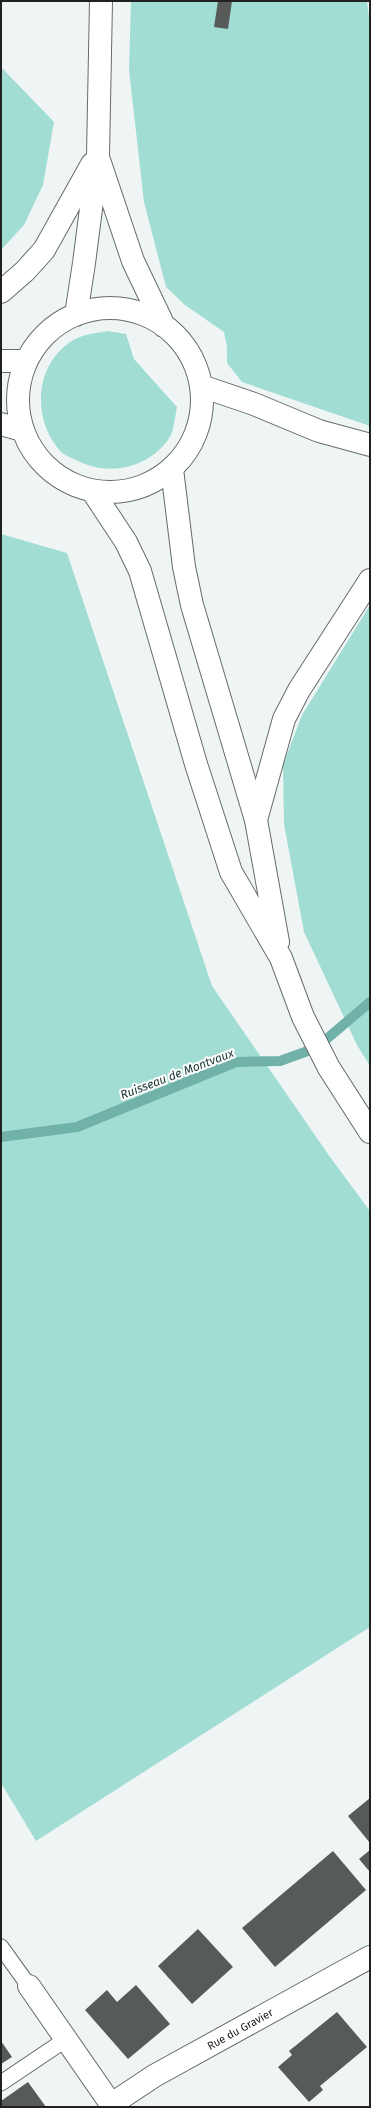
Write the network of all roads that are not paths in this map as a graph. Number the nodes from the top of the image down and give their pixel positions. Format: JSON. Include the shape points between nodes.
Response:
{"nodes":[{"id":1,"x":100,"y":1,"type":"edge"},
{"id":2,"x":98,"y":155,"type":"junction"},
{"id":3,"x":1,"y":292,"type":"edge"},
{"id":4,"x":76,"y":315,"type":"junction"},
{"id":5,"x":164,"y":326,"type":"junction"},
{"id":6,"x":26,"y":360,"type":"junction"},
{"id":7,"x":1,"y":361,"type":"edge"},
{"id":8,"x":201,"y":386,"type":"junction"},
{"id":9,"x":1,"y":424,"type":"edge"},
{"id":10,"x":22,"y":430,"type":"junction"},
{"id":11,"x":370,"y":445,"type":"edge"},
{"id":12,"x":172,"y":469,"type":"junction"},
{"id":13,"x":93,"y":492,"type":"junction"},
{"id":14,"x":370,"y":580,"type":"edge"},
{"id":15,"x":256,"y":820,"type":"junction"},
{"id":16,"x":281,"y":958,"type":"junction"},
{"id":17,"x":370,"y":1132,"type":"edge"},
{"id":18,"x":3,"y":1954,"type":"edge"},
{"id":19,"x":370,"y":1957,"type":"edge"},
{"id":20,"x":28,"y":1986,"type":"joint"},
{"id":21,"x":65,"y":2040,"type":"junction"},
{"id":22,"x":1,"y":2083,"type":"edge"},
{"id":23,"x":112,"y":2106,"type":"edge"}],
"edges":[{"from":1,"to":2,"type":"main road"},
{"from":2,"to":3,"type":"main road","via":[[44,250]]},
{"from":2,"to":4,"type":"main road"},
{"from":2,"to":5,"type":"main road","via":[[133,261]]},
{"from":4,"to":5,"type":"main road","via":[[96,309],[120,308],[144,314]]},
{"from":4,"to":6,"type":"main road","via":[[54,326],[38,342]]},
{"from":5,"to":8,"type":"main road","via":[[182,342],[194,363]]},
{"from":6,"to":7,"type":"main road"},
{"from":6,"to":10,"type":"main road","via":[[18,383],[17,407]]},
{"from":8,"to":11,"type":"main road","via":[[254,404],[319,432]]},
{"from":8,"to":12,"type":"main road","via":[[202,408],[197,431],[187,451]]},
{"from":9,"to":10,"type":"main road"},
{"from":10,"to":13,"type":"main road","via":[[37,459],[62,480]]},
{"from":12,"to":13,"type":"main road","via":[[148,485],[121,493]]},
{"from":12,"to":15,"type":"main road","via":[[184,567],[192,605]]},
{"from":13,"to":16,"type":"main road","via":[[126,542],[140,571],[196,764],[231,872]]},
{"from":14,"to":15,"type":"main road","via":[[299,690],[284,719]]},
{"from":15,"to":16,"type":"main road"},
{"from":16,"to":17,"type":"main road","via":[[303,1017],[329,1068]]},
{"from":18,"to":20,"type":"lane"},
{"from":19,"to":23,"type":"main road","name":"Rue du Gravier","via":[[154,2076]]},
{"from":20,"to":21,"type":"main road","name":"Rue du Gravier"},
{"from":21,"to":22,"type":"lane"},
{"from":21,"to":23,"type":"main road","name":"Rue du Gravier"}]}
